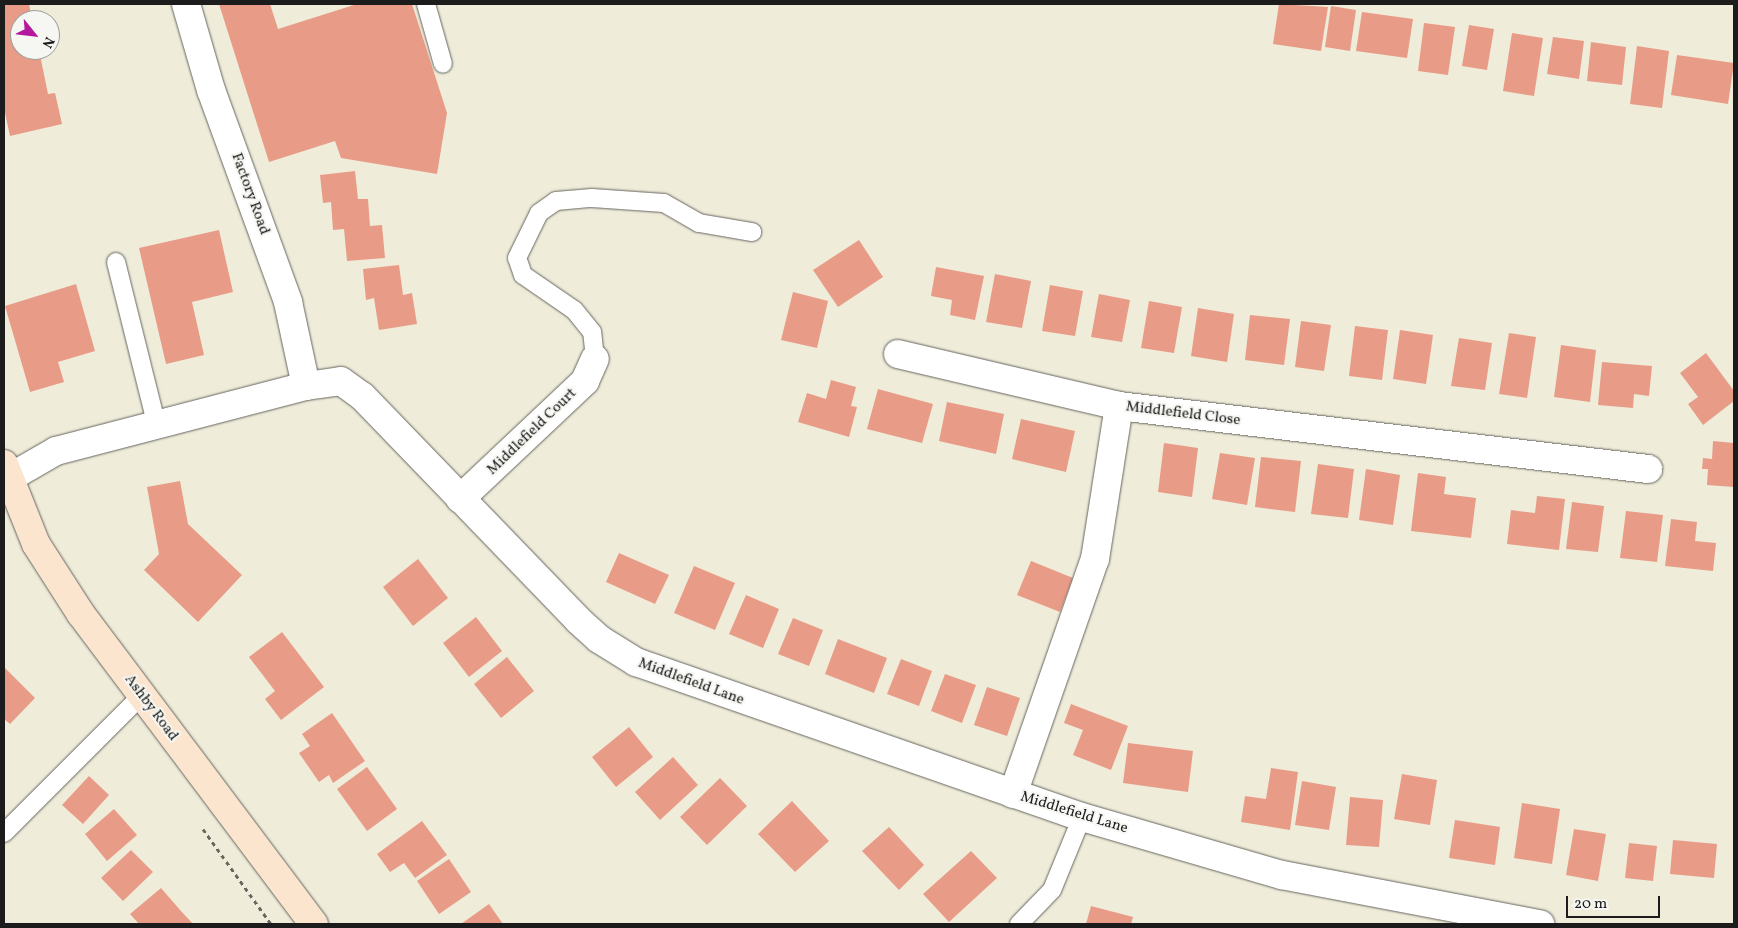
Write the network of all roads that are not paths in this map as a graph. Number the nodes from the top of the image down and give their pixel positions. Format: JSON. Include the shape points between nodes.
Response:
{"nodes":[{"id":1,"x":186,"y":4,"type":"edge"},
{"id":2,"x":426,"y":4,"type":"edge"},
{"id":3,"x":442,"y":64,"type":"dead end"},
{"id":4,"x":752,"y":232,"type":"dead end"},
{"id":5,"x":116,"y":262,"type":"dead end"},
{"id":6,"x":898,"y":354,"type":"dead end"},
{"id":7,"x":595,"y":358,"type":"joint"},
{"id":8,"x":306,"y":386,"type":"junction"},
{"id":9,"x":1118,"y":406,"type":"junction"},
{"id":10,"x":158,"y":426,"type":"junction"},
{"id":11,"x":1648,"y":469,"type":"dead end"},
{"id":12,"x":5,"y":475,"type":"edge"},
{"id":13,"x":460,"y":499,"type":"junction"},
{"id":14,"x":142,"y":695,"type":"junction"},
{"id":15,"x":1013,"y":794,"type":"junction"},
{"id":16,"x":1082,"y":817,"type":"junction"},
{"id":17,"x":4,"y":833,"type":"edge"},
{"id":18,"x":314,"y":924,"type":"edge"},
{"id":19,"x":1019,"y":924,"type":"edge"},
{"id":20,"x":1540,"y":924,"type":"edge"}],
"edges":[{"from":1,"to":8,"type":"street","name":"Factory Road","via":[[212,90],[288,302]]},
{"from":2,"to":3,"type":"lane"},
{"from":4,"to":7,"type":"lane","via":[[699,223],[664,203],[556,201],[540,213],[518,258],[524,275],[574,310],[592,332]]},
{"from":5,"to":10,"type":"lane"},
{"from":6,"to":9,"type":"street"},
{"from":7,"to":13,"type":"street","name":"Middlefield Court","via":[[585,381]]},
{"from":8,"to":10,"type":"street","name":"Middlefield Lane"},
{"from":8,"to":13,"type":"street","name":"Middlefield Lane","via":[[328,381],[350,386]]},
{"from":9,"to":11,"type":"street","name":"Middlefield Close"},
{"from":9,"to":15,"type":"street","name":"Middlefield Close","via":[[1095,559]]},
{"from":10,"to":12,"type":"street","name":"Middlefield Lane","via":[[56,451]]},
{"from":12,"to":14,"type":"main road","name":"Ashby Road","via":[[36,544]]},
{"from":13,"to":15,"type":"street","name":"Middlefield Lane","via":[[578,620],[621,655]]},
{"from":14,"to":17,"type":"lane"},
{"from":14,"to":18,"type":"main road","name":"Ashby Road"},
{"from":15,"to":16,"type":"street","name":"Middlefield Lane"},
{"from":16,"to":19,"type":"lane","via":[[1052,890]]},
{"from":16,"to":20,"type":"street","name":"Middlefield Lane","via":[[1291,877]]}]}
